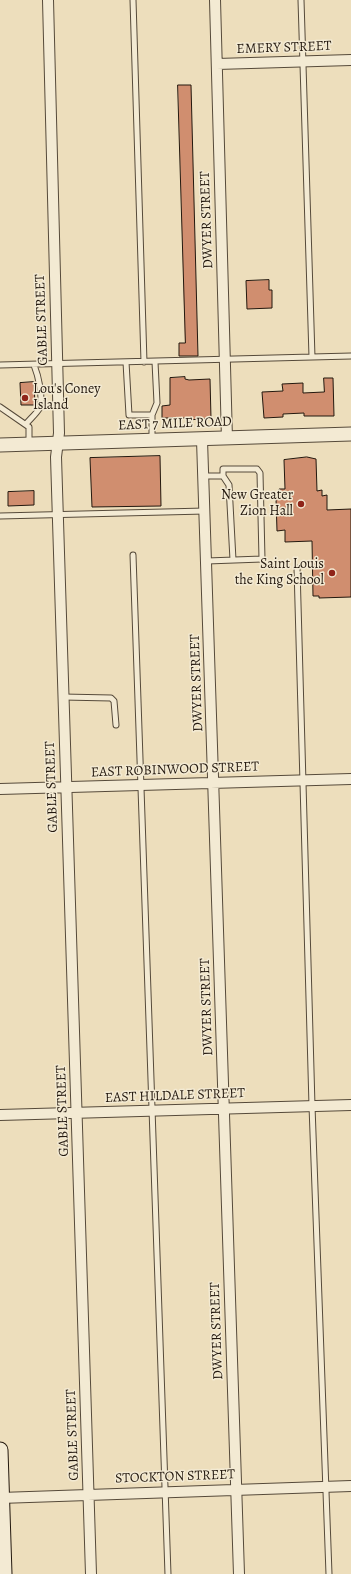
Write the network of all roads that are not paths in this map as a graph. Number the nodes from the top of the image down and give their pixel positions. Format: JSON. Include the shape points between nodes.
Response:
{"nodes":[{"id":1,"x":48,"y":0,"type":"edge"},
{"id":2,"x":134,"y":0,"type":"edge"},
{"id":3,"x":216,"y":0,"type":"edge"},
{"id":4,"x":301,"y":0,"type":"edge"},
{"id":5,"x":351,"y":60,"type":"edge"},
{"id":6,"x":303,"y":61,"type":"junction"},
{"id":7,"x":217,"y":64,"type":"junction"},
{"id":8,"x":351,"y":356,"type":"edge"},
{"id":9,"x":312,"y":357,"type":"junction"},
{"id":10,"x":225,"y":360,"type":"junction"},
{"id":11,"x":126,"y":362,"type":"junction"},
{"id":12,"x":144,"y":362,"type":"junction"},
{"id":13,"x":155,"y":362,"type":"junction"},
{"id":14,"x":57,"y":364,"type":"junction"},
{"id":15,"x":0,"y":365,"type":"edge"},
{"id":16,"x":34,"y":365,"type":"junction"},
{"id":17,"x":0,"y":407,"type":"edge"},
{"id":18,"x":152,"y":415,"type":"junction"},
{"id":19,"x":26,"y":424,"type":"junction"},
{"id":20,"x":351,"y":434,"type":"edge"},
{"id":21,"x":227,"y":439,"type":"junction"},
{"id":22,"x":202,"y":440,"type":"junction"},
{"id":23,"x":152,"y":441,"type":"junction"},
{"id":24,"x":29,"y":444,"type":"junction"},
{"id":25,"x":58,"y":444,"type":"junction"},
{"id":26,"x":0,"y":445,"type":"edge"},
{"id":27,"x":204,"y":476,"type":"junction"},
{"id":28,"x":223,"y":476,"type":"junction"},
{"id":29,"x":205,"y":511,"type":"junction"},
{"id":30,"x":58,"y":514,"type":"junction"},
{"id":31,"x":0,"y":516,"type":"edge"},
{"id":32,"x":133,"y":555,"type":"dead end"},
{"id":33,"x":233,"y":560,"type":"junction"},
{"id":34,"x":207,"y":561,"type":"junction"},
{"id":35,"x":297,"y":568,"type":"dead end"},
{"id":36,"x":63,"y":698,"type":"junction"},
{"id":37,"x":116,"y":725,"type":"dead end"},
{"id":38,"x":351,"y":779,"type":"edge"},
{"id":39,"x":303,"y":780,"type":"junction"},
{"id":40,"x":214,"y":783,"type":"junction"},
{"id":41,"x":141,"y":785,"type":"junction"},
{"id":42,"x":66,"y":787,"type":"junction"},
{"id":43,"x":0,"y":789,"type":"edge"},
{"id":44,"x":351,"y":1105,"type":"edge"},
{"id":45,"x":312,"y":1106,"type":"junction"},
{"id":46,"x":225,"y":1109,"type":"junction"},
{"id":47,"x":153,"y":1111,"type":"junction"},
{"id":48,"x":76,"y":1113,"type":"junction"},
{"id":49,"x":0,"y":1115,"type":"edge"},
{"id":50,"x":0,"y":1452,"type":"edge"},
{"id":51,"x":351,"y":1486,"type":"edge"},
{"id":52,"x":325,"y":1487,"type":"junction"},
{"id":53,"x":236,"y":1490,"type":"junction"},
{"id":54,"x":164,"y":1492,"type":"junction"},
{"id":55,"x":88,"y":1494,"type":"junction"},
{"id":56,"x":1,"y":1498,"type":"edge"},
{"id":57,"x":4,"y":1574,"type":"edge"},
{"id":58,"x":91,"y":1574,"type":"edge"},
{"id":59,"x":168,"y":1574,"type":"edge"},
{"id":60,"x":239,"y":1574,"type":"edge"},
{"id":61,"x":329,"y":1574,"type":"edge"}],
"edges":[{"from":1,"to":14,"type":"street","name":"GABLE STREET"},
{"from":2,"to":12,"type":"lane"},
{"from":3,"to":7,"type":"street","name":"DWYER STREET"},
{"from":4,"to":6,"type":"lane"},
{"from":5,"to":6,"type":"street","name":"EMERY STREET"},
{"from":6,"to":7,"type":"street","name":"EMERY STREET"},
{"from":6,"to":9,"type":"lane"},
{"from":7,"to":10,"type":"street","name":"DWYER STREET"},
{"from":8,"to":9,"type":"lane"},
{"from":9,"to":10,"type":"lane"},
{"from":10,"to":13,"type":"lane"},
{"from":10,"to":21,"type":"street","name":"DWYER STREET"},
{"from":11,"to":12,"type":"lane"},
{"from":11,"to":14,"type":"lane"},
{"from":11,"to":18,"type":"lane","via":[[129,415]]},
{"from":12,"to":13,"type":"lane"},
{"from":13,"to":18,"type":"lane","via":[[157,403]]},
{"from":14,"to":16,"type":"lane"},
{"from":14,"to":25,"type":"street","name":"GABLE STREET"},
{"from":15,"to":16,"type":"lane"},
{"from":16,"to":19,"type":"lane","via":[[39,376],[40,403],[39,409]]},
{"from":17,"to":19,"type":"lane","via":[[13,418]]},
{"from":18,"to":23,"type":"lane"},
{"from":19,"to":24,"type":"lane","via":[[29,427]]},
{"from":20,"to":21,"type":"street","name":"EAST 7 MILE ROAD"},
{"from":21,"to":22,"type":"street","name":"EAST 7 MILE ROAD"},
{"from":22,"to":23,"type":"street","name":"EAST 7 MILE ROAD"},
{"from":22,"to":27,"type":"street","name":"DWYER STREET"},
{"from":23,"to":25,"type":"street","name":"EAST 7 MILE ROAD"},
{"from":24,"to":25,"type":"street","name":"EAST 7 MILE ROAD"},
{"from":24,"to":26,"type":"street","name":"EAST 7 MILE ROAD"},
{"from":25,"to":30,"type":"street","name":"GABLE STREET"},
{"from":27,"to":28,"type":"lane"},
{"from":27,"to":29,"type":"street","name":"DWYER STREET"},
{"from":28,"to":33,"type":"lane","via":[[229,485]]},
{"from":28,"to":33,"type":"lane","via":[[223,469],[257,469],[260,473],[262,559]]},
{"from":29,"to":30,"type":"lane"},
{"from":29,"to":34,"type":"street","name":"DWYER STREET"},
{"from":30,"to":31,"type":"lane"},
{"from":30,"to":36,"type":"street","name":"GABLE STREET"},
{"from":32,"to":41,"type":"lane"},
{"from":33,"to":34,"type":"lane"},
{"from":34,"to":40,"type":"street","name":"DWYER STREET"},
{"from":35,"to":39,"type":"lane"},
{"from":36,"to":37,"type":"lane","via":[[111,698],[116,710]]},
{"from":36,"to":42,"type":"street","name":"GABLE STREET"},
{"from":38,"to":39,"type":"street","name":"EAST ROBINWOOD STREET"},
{"from":39,"to":40,"type":"street","name":"EAST ROBINWOOD STREET"},
{"from":39,"to":45,"type":"lane"},
{"from":40,"to":41,"type":"street","name":"EAST ROBINWOOD STREET"},
{"from":40,"to":46,"type":"street","name":"DWYER STREET"},
{"from":41,"to":42,"type":"street","name":"EAST ROBINWOOD STREET"},
{"from":41,"to":47,"type":"lane"},
{"from":42,"to":43,"type":"street","name":"EAST ROBINWOOD STREET"},
{"from":42,"to":48,"type":"street","name":"GABLE STREET"},
{"from":44,"to":45,"type":"street","name":"EAST HILDALE STREET"},
{"from":45,"to":46,"type":"street","name":"EAST HILDALE STREET"},
{"from":45,"to":52,"type":"lane"},
{"from":46,"to":47,"type":"street","name":"EAST HILDALE STREET"},
{"from":46,"to":53,"type":"street","name":"DWYER STREET"},
{"from":47,"to":48,"type":"street","name":"EAST HILDALE STREET"},
{"from":47,"to":54,"type":"lane"},
{"from":48,"to":49,"type":"street","name":"EAST HILDALE STREET"},
{"from":48,"to":55,"type":"street","name":"GABLE STREET"},
{"from":50,"to":56,"type":"main road"},
{"from":51,"to":52,"type":"street","name":"STOCKTON STREET"},
{"from":52,"to":53,"type":"street","name":"STOCKTON STREET"},
{"from":52,"to":61,"type":"lane"},
{"from":53,"to":54,"type":"street","name":"STOCKTON STREET"},
{"from":53,"to":60,"type":"street","name":"DWYER STREET"},
{"from":54,"to":55,"type":"street","name":"STOCKTON STREET"},
{"from":54,"to":59,"type":"lane"},
{"from":55,"to":56,"type":"street","name":"STOCKTON STREET"},
{"from":55,"to":58,"type":"street","name":"GABLE STREET"},
{"from":56,"to":57,"type":"main road"}]}
